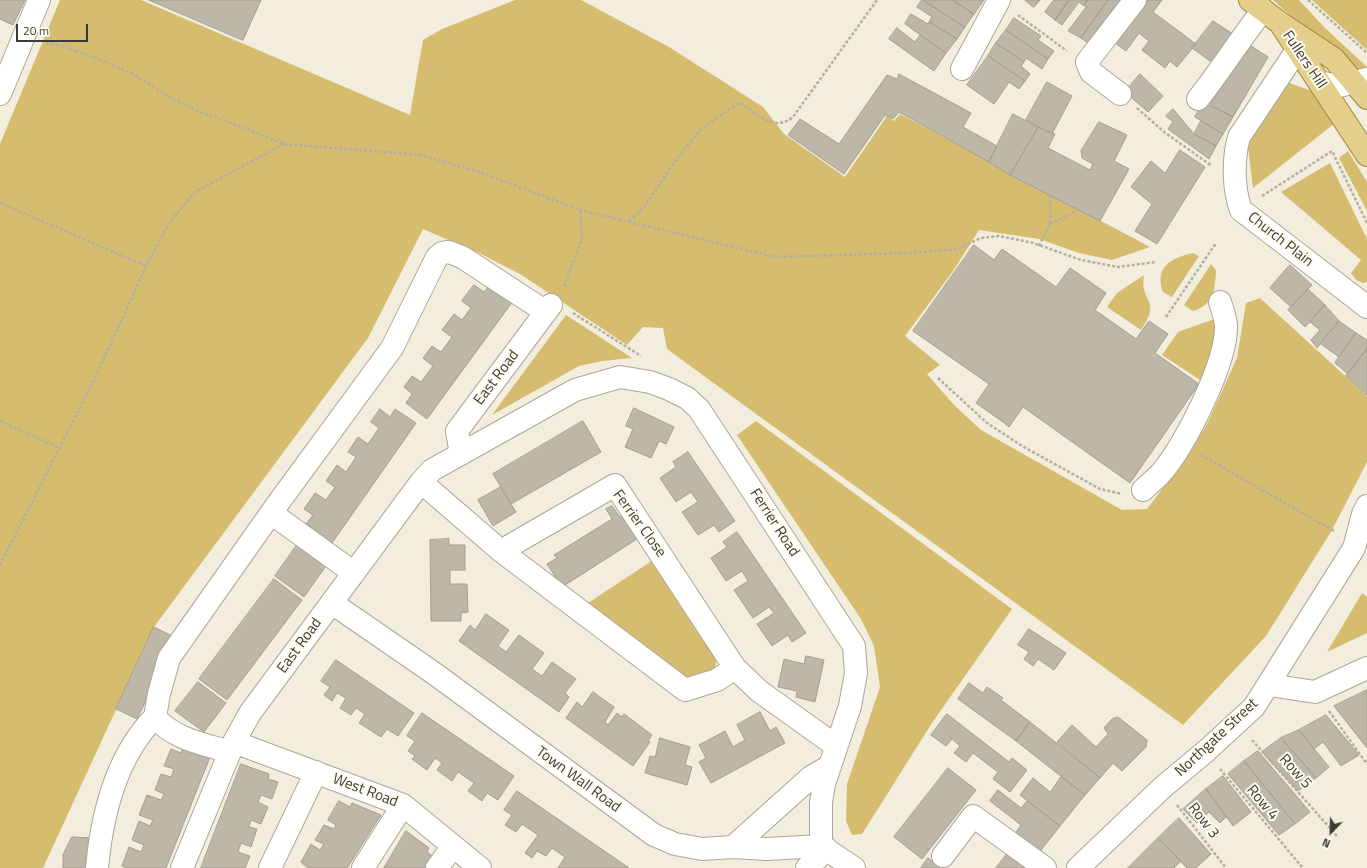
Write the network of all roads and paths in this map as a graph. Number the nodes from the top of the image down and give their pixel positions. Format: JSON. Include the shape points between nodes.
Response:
{"nodes":[{"id":1,"x":39,"y":0,"type":"edge"},
{"id":2,"x":877,"y":0,"type":"edge"},
{"id":3,"x":1135,"y":0,"type":"edge"},
{"id":4,"x":1308,"y":0,"type":"edge"},
{"id":5,"x":998,"y":1,"type":"edge"},
{"id":6,"x":1256,"y":5,"type":"edge"},
{"id":7,"x":1280,"y":23,"type":"junction"},
{"id":8,"x":25,"y":35,"type":"junction"},
{"id":9,"x":1297,"y":50,"type":"junction"},
{"id":10,"x":1367,"y":53,"type":"edge"},
{"id":11,"x":7,"y":58,"type":"edge"},
{"id":12,"x":1087,"y":62,"type":"junction"},
{"id":13,"x":962,"y":69,"type":"dead end"},
{"id":14,"x":1318,"y":82,"type":"junction"},
{"id":15,"x":1362,"y":87,"type":"edge"},
{"id":16,"x":0,"y":94,"type":"edge"},
{"id":17,"x":1120,"y":94,"type":"joint"},
{"id":18,"x":1198,"y":99,"type":"dead end"},
{"id":19,"x":284,"y":144,"type":"junction"},
{"id":20,"x":1367,"y":154,"type":"edge"},
{"id":21,"x":1236,"y":178,"type":"junction"},
{"id":22,"x":1050,"y":195,"type":"dead end"},
{"id":23,"x":0,"y":204,"type":"edge"},
{"id":24,"x":1077,"y":207,"type":"dead end"},
{"id":25,"x":580,"y":210,"type":"junction"},
{"id":26,"x":1241,"y":210,"type":"junction"},
{"id":27,"x":629,"y":221,"type":"junction"},
{"id":28,"x":1367,"y":223,"type":"edge"},
{"id":29,"x":1050,"y":224,"type":"junction"},
{"id":30,"x":1216,"y":243,"type":"dead end"},
{"id":31,"x":1039,"y":246,"type":"junction"},
{"id":32,"x":1155,"y":262,"type":"dead end"},
{"id":33,"x":146,"y":266,"type":"junction"},
{"id":34,"x":1220,"y":302,"type":"dead end"},
{"id":35,"x":1366,"y":305,"type":"edge"},
{"id":36,"x":550,"y":306,"type":"junction"},
{"id":37,"x":1166,"y":317,"type":"dead end"},
{"id":38,"x":938,"y":378,"type":"dead end"},
{"id":39,"x":660,"y":386,"type":"junction"},
{"id":40,"x":575,"y":390,"type":"joint"},
{"id":41,"x":0,"y":421,"type":"edge"},
{"id":42,"x":1181,"y":444,"type":"junction"},
{"id":43,"x":60,"y":448,"type":"junction"},
{"id":44,"x":461,"y":454,"type":"junction"},
{"id":45,"x":421,"y":482,"type":"junction"},
{"id":46,"x":1143,"y":490,"type":"joint"},
{"id":47,"x":1367,"y":506,"type":"edge"},
{"id":48,"x":271,"y":513,"type":"junction"},
{"id":49,"x":1361,"y":546,"type":"edge"},
{"id":50,"x":501,"y":551,"type":"junction"},
{"id":51,"x":0,"y":565,"type":"edge"},
{"id":52,"x":354,"y":573,"type":"junction"},
{"id":53,"x":332,"y":603,"type":"junction"},
{"id":54,"x":735,"y":668,"type":"junction"},
{"id":55,"x":1367,"y":668,"type":"edge"},
{"id":56,"x":1270,"y":685,"type":"junction"},
{"id":57,"x":1315,"y":692,"type":"junction"},
{"id":58,"x":155,"y":717,"type":"junction"},
{"id":59,"x":1237,"y":723,"type":"junction"},
{"id":60,"x":232,"y":747,"type":"junction"},
{"id":61,"x":1205,"y":752,"type":"junction"},
{"id":62,"x":833,"y":756,"type":"junction"},
{"id":63,"x":1367,"y":764,"type":"edge"},
{"id":64,"x":316,"y":772,"type":"junction"},
{"id":65,"x":1163,"y":787,"type":"junction"},
{"id":66,"x":403,"y":805,"type":"junction"},
{"id":67,"x":1337,"y":836,"type":"dead end"},
{"id":68,"x":453,"y":846,"type":"junction"},
{"id":69,"x":733,"y":847,"type":"junction"},
{"id":70,"x":824,"y":847,"type":"junction"},
{"id":71,"x":943,"y":856,"type":"dead end"},
{"id":72,"x":1302,"y":867,"type":"edge"},
{"id":73,"x":98,"y":868,"type":"edge"},
{"id":74,"x":182,"y":868,"type":"edge"},
{"id":75,"x":270,"y":868,"type":"edge"},
{"id":76,"x":363,"y":868,"type":"edge"},
{"id":77,"x":437,"y":868,"type":"edge"},
{"id":78,"x":480,"y":868,"type":"edge"},
{"id":79,"x":807,"y":868,"type":"edge"},
{"id":80,"x":854,"y":868,"type":"edge"},
{"id":81,"x":1045,"y":868,"type":"edge"},
{"id":82,"x":1078,"y":868,"type":"edge"},
{"id":83,"x":1226,"y":868,"type":"edge"}],
"edges":[{"from":1,"to":8,"type":"street"},
{"from":2,"to":27,"type":"path","via":[[786,123],[768,122],[741,103],[737,104],[700,130],[644,207]]},
{"from":3,"to":12,"type":"street"},
{"from":4,"to":10,"type":"path"},
{"from":5,"to":12,"type":"path"},
{"from":5,"to":13,"type":"street"},
{"from":6,"to":7,"type":"main road"},
{"from":6,"to":18,"type":"street","via":[[1222,70]]},
{"from":7,"to":9,"type":"main road","name":"Fullers Hill"},
{"from":7,"to":15,"type":"main road","name":"Fullers Hill","via":[[1334,59]]},
{"from":8,"to":11,"type":"street"},
{"from":8,"to":19,"type":"path","via":[[96,58],[133,74],[169,97],[200,112]]},
{"from":9,"to":14,"type":"main road","name":"Fullers Hill"},
{"from":9,"to":21,"type":"street","name":"Church Plain","via":[[1239,137],[1236,148]]},
{"from":11,"to":16,"type":"street"},
{"from":12,"to":17,"type":"street","via":[[1091,72]]},
{"from":14,"to":15,"type":"street"},
{"from":14,"to":20,"type":"main road","name":"Fullers Hill"},
{"from":17,"to":21,"type":"path","via":[[1206,164]]},
{"from":19,"to":25,"type":"path","via":[[421,155],[482,173]]},
{"from":19,"to":33,"type":"path","via":[[195,192],[170,222]]},
{"from":21,"to":26,"type":"street","name":"Church Plain"},
{"from":22,"to":29,"type":"path"},
{"from":23,"to":33,"type":"path"},
{"from":24,"to":29,"type":"path","via":[[1072,214]]},
{"from":25,"to":27,"type":"path"},
{"from":25,"to":36,"type":"path","via":[[582,239],[566,284]]},
{"from":26,"to":28,"type":"path","via":[[1332,151]]},
{"from":26,"to":35,"type":"street","name":"Church Plain"},
{"from":27,"to":31,"type":"path","via":[[775,257],[902,254],[957,249],[981,238],[999,236]]},
{"from":29,"to":31,"type":"path"},
{"from":30,"to":37,"type":"path"},
{"from":31,"to":32,"type":"path","via":[[1081,260],[1118,267]]},
{"from":33,"to":43,"type":"path"},
{"from":34,"to":42,"type":"street","via":[[1226,326],[1221,355],[1207,394]]},
{"from":36,"to":39,"type":"path","via":[[646,359],[659,375]]},
{"from":36,"to":44,"type":"street","name":"East Road","via":[[457,431]]},
{"from":36,"to":48,"type":"street","via":[[462,257],[450,252],[442,253],[437,257],[392,348]]},
{"from":38,"to":46,"type":"path","via":[[987,423],[1022,446],[1100,489],[1133,498]]},
{"from":39,"to":40,"type":"street","name":"Ferrier Road","via":[[620,377]]},
{"from":39,"to":62,"type":"street","name":"Ferrier Road","via":[[687,398],[699,409],[854,646],[856,673],[850,706]]},
{"from":40,"to":44,"type":"street","name":"East Road"},
{"from":41,"to":43,"type":"path"},
{"from":42,"to":46,"type":"street","via":[[1161,473]]},
{"from":42,"to":49,"type":"path"},
{"from":43,"to":51,"type":"path"},
{"from":44,"to":45,"type":"street","name":"East Road","via":[[432,470]]},
{"from":45,"to":50,"type":"street"},
{"from":45,"to":52,"type":"street","name":"East Road"},
{"from":47,"to":49,"type":"street","name":"Northgate Street","via":[[1363,514]]},
{"from":48,"to":52,"type":"street"},
{"from":48,"to":58,"type":"street","via":[[169,658]]},
{"from":49,"to":56,"type":"street","name":"Northgate Street"},
{"from":50,"to":54,"type":"street","via":[[685,690],[717,680]]},
{"from":50,"to":54,"type":"street","name":"Ferrier Close","via":[[615,486]]},
{"from":52,"to":53,"type":"street","name":"East Road"},
{"from":53,"to":60,"type":"street","name":"East Road","via":[[250,713]]},
{"from":53,"to":69,"type":"street","name":"Town Wall Road","via":[[434,674],[654,835],[675,844],[702,849]]},
{"from":54,"to":62,"type":"street","name":"Ferrier Close"},
{"from":55,"to":57,"type":"street"},
{"from":56,"to":57,"type":"street"},
{"from":56,"to":59,"type":"street","name":"Northgate Street","via":[[1254,708]]},
{"from":57,"to":63,"type":"path"},
{"from":58,"to":60,"type":"street","name":"West Road","via":[[162,725],[181,736]]},
{"from":58,"to":73,"type":"street","via":[[142,730],[115,781],[103,821]]},
{"from":59,"to":61,"type":"street","name":"Northgate Street"},
{"from":59,"to":67,"type":"path","name":"Row 5"},
{"from":60,"to":64,"type":"street","name":"West Road"},
{"from":60,"to":74,"type":"street","name":"East Road"},
{"from":61,"to":65,"type":"street","name":"Northgate Street"},
{"from":61,"to":72,"type":"path","name":"Row 4"},
{"from":62,"to":69,"type":"street"},
{"from":62,"to":70,"type":"street","name":"Ferrier Road","via":[[821,802]]},
{"from":64,"to":66,"type":"street","name":"West Road"},
{"from":64,"to":75,"type":"street"},
{"from":65,"to":82,"type":"street","name":"Northgate Street"},
{"from":65,"to":83,"type":"path","name":"Row 3"},
{"from":66,"to":68,"type":"street","name":"West Road"},
{"from":66,"to":76,"type":"street"},
{"from":68,"to":77,"type":"street"},
{"from":68,"to":78,"type":"street","name":"West Road"},
{"from":69,"to":70,"type":"street","name":"Town Wall Road"},
{"from":70,"to":79,"type":"street"},
{"from":70,"to":80,"type":"street"},
{"from":71,"to":81,"type":"street","via":[[973,816]]}]}
